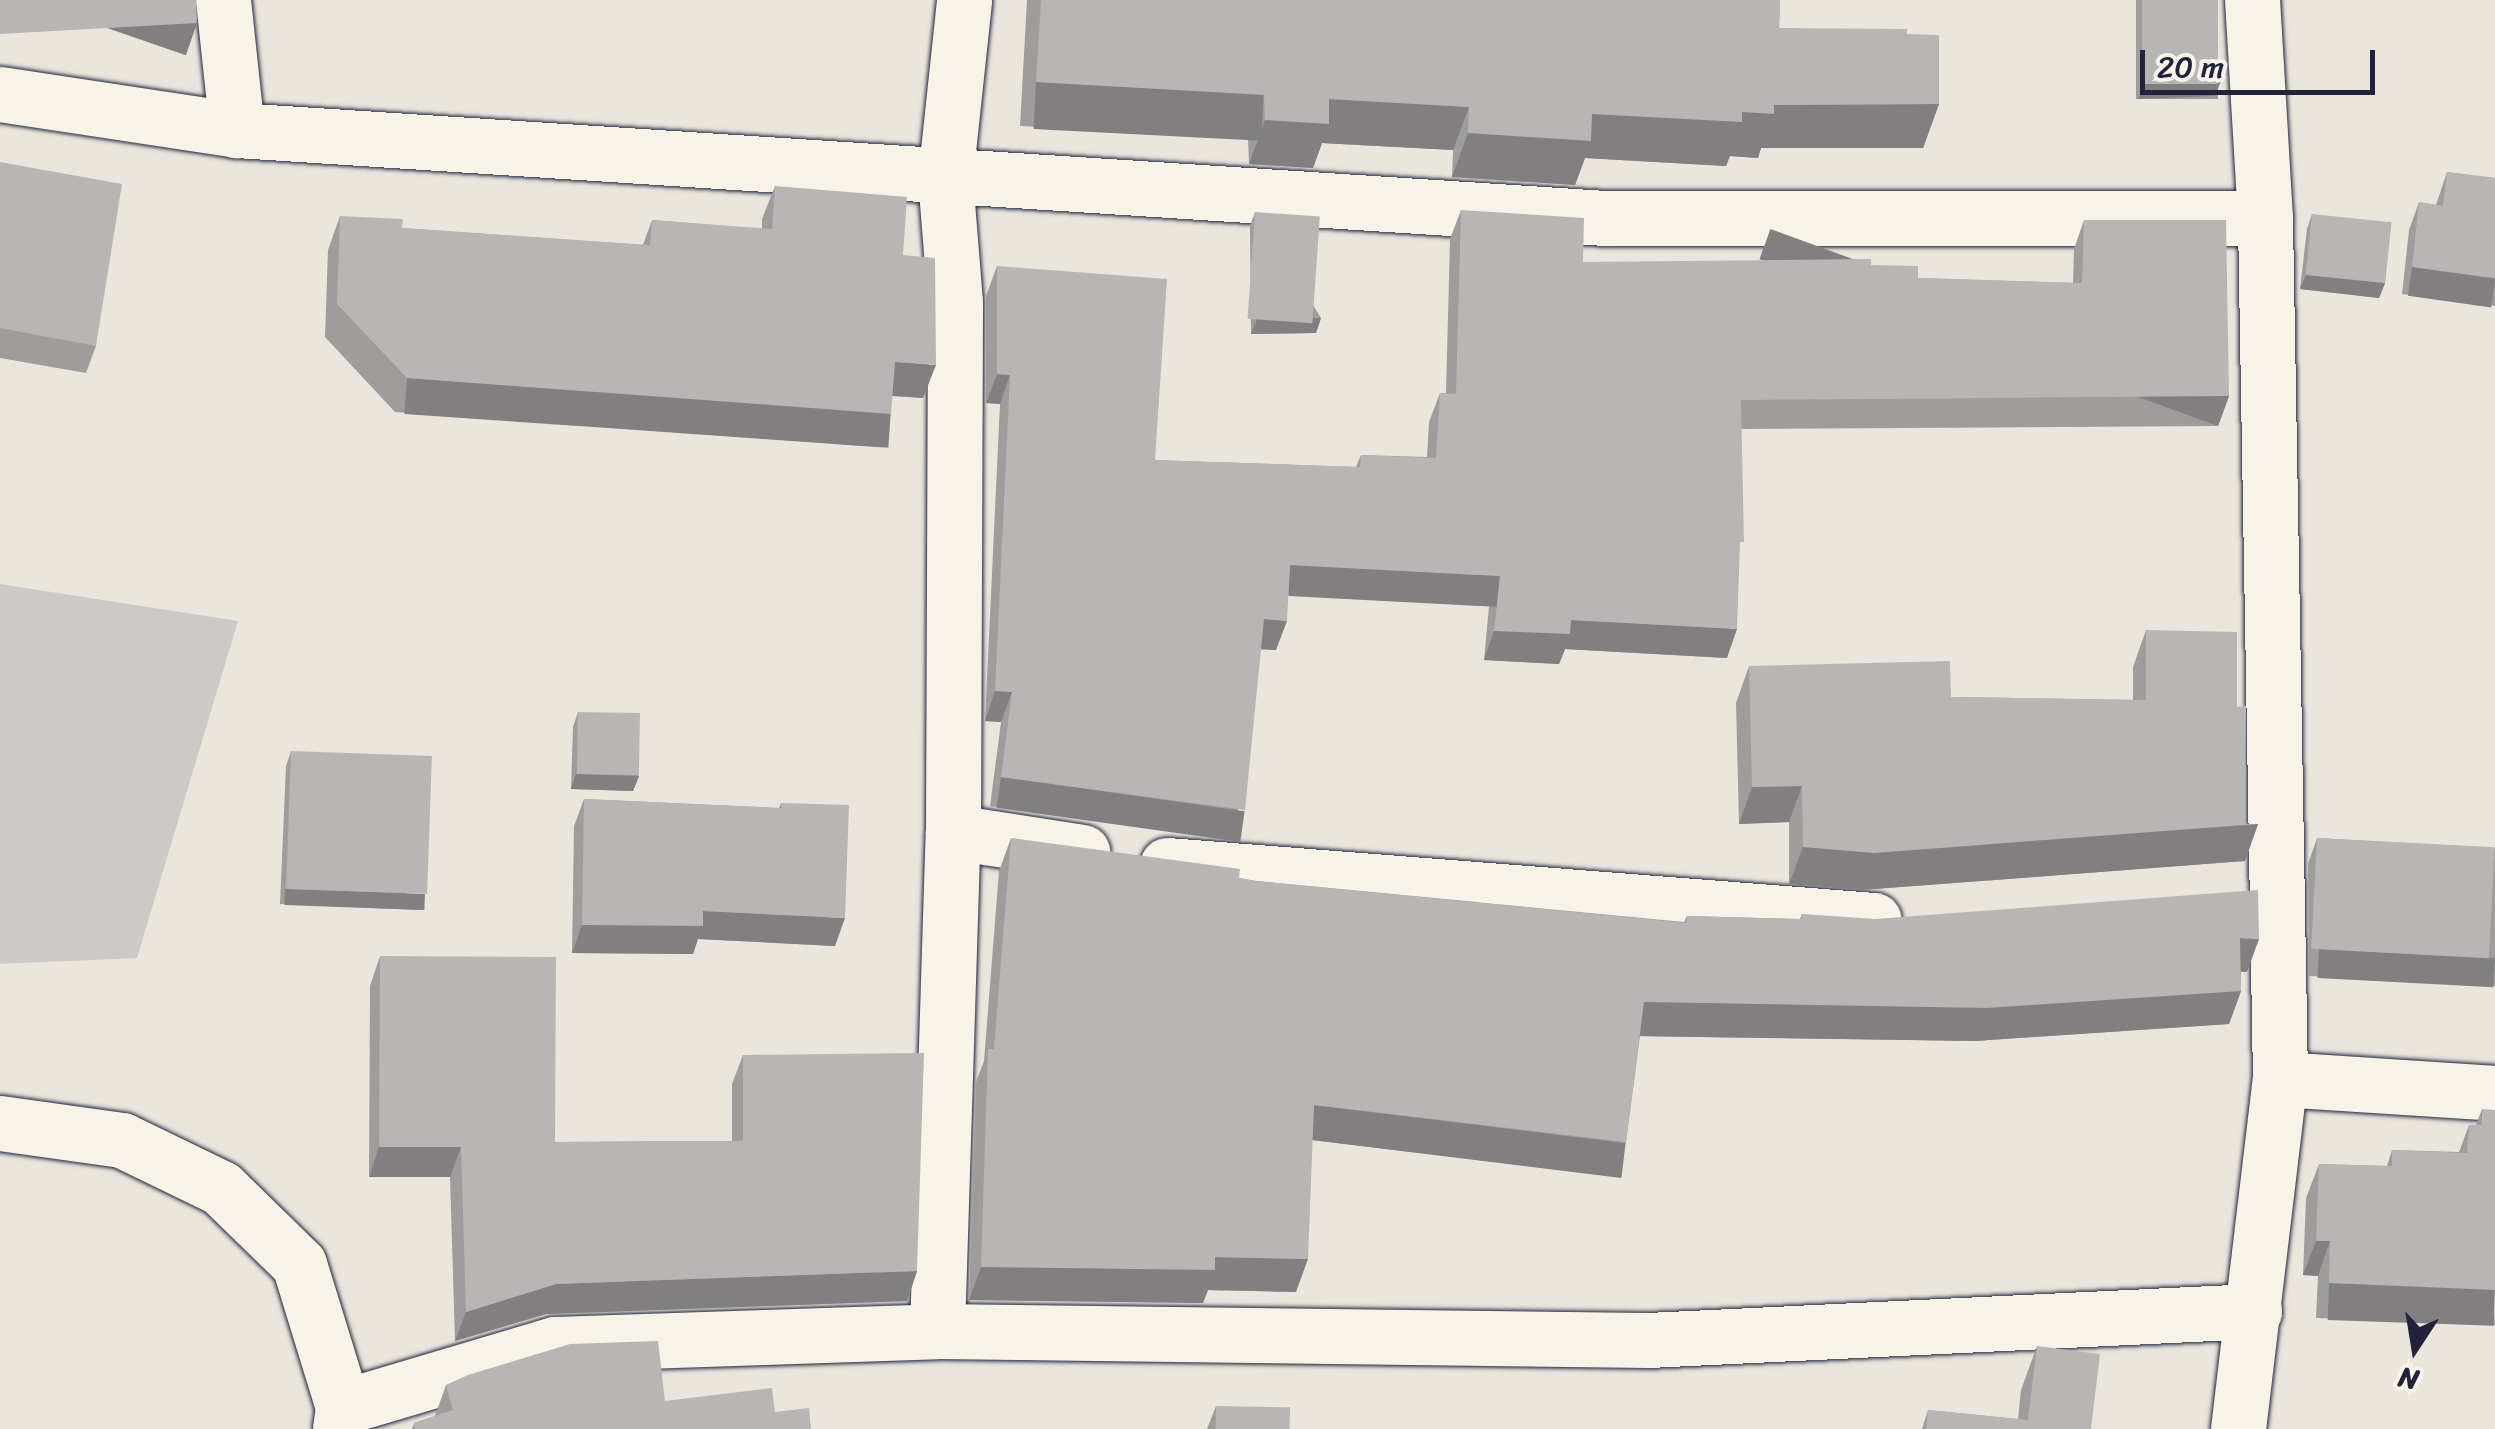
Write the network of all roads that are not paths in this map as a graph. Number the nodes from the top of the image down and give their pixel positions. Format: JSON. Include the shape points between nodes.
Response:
{"nodes":[{"id":1,"x":223,"y":0,"type":"edge"},
{"id":2,"x":964,"y":0,"type":"edge"},
{"id":3,"x":2252,"y":0,"type":"edge"},
{"id":4,"x":0,"y":94,"type":"edge"},
{"id":5,"x":237,"y":130,"type":"junction"},
{"id":6,"x":945,"y":179,"type":"junction"},
{"id":7,"x":2265,"y":218,"type":"junction"},
{"id":8,"x":953,"y":832,"type":"junction"},
{"id":9,"x":1920,"y":916,"type":"edge"},
{"id":10,"x":2280,"y":1079,"type":"junction"},
{"id":11,"x":2495,"y":1093,"type":"edge"},
{"id":12,"x":0,"y":1123,"type":"edge"},
{"id":13,"x":2254,"y":1311,"type":"junction"},
{"id":14,"x":936,"y":1331,"type":"junction"},
{"id":15,"x":342,"y":1418,"type":"edge"},
{"id":16,"x":2238,"y":1429,"type":"edge"}],
"edges":[{"from":1,"to":5,"type":"street"},
{"from":2,"to":6,"type":"street"},
{"from":3,"to":7,"type":"street"},
{"from":4,"to":5,"type":"street"},
{"from":5,"to":6,"type":"street"},
{"from":6,"to":7,"type":"street","via":[[1606,218]]},
{"from":6,"to":8,"type":"street","via":[[955,302]]},
{"from":7,"to":10,"type":"street","via":[[2256,891]]},
{"from":8,"to":9,"type":"street","via":[[1171,866],[1861,920]]},
{"from":8,"to":14,"type":"street"},
{"from":10,"to":11,"type":"street"},
{"from":10,"to":13,"type":"street"},
{"from":12,"to":15,"type":"street","via":[[122,1140],[222,1188],[300,1264]]},
{"from":13,"to":14,"type":"street","via":[[1648,1340]]},
{"from":13,"to":16,"type":"street"},
{"from":14,"to":15,"type":"street","via":[[554,1344]]}]}
